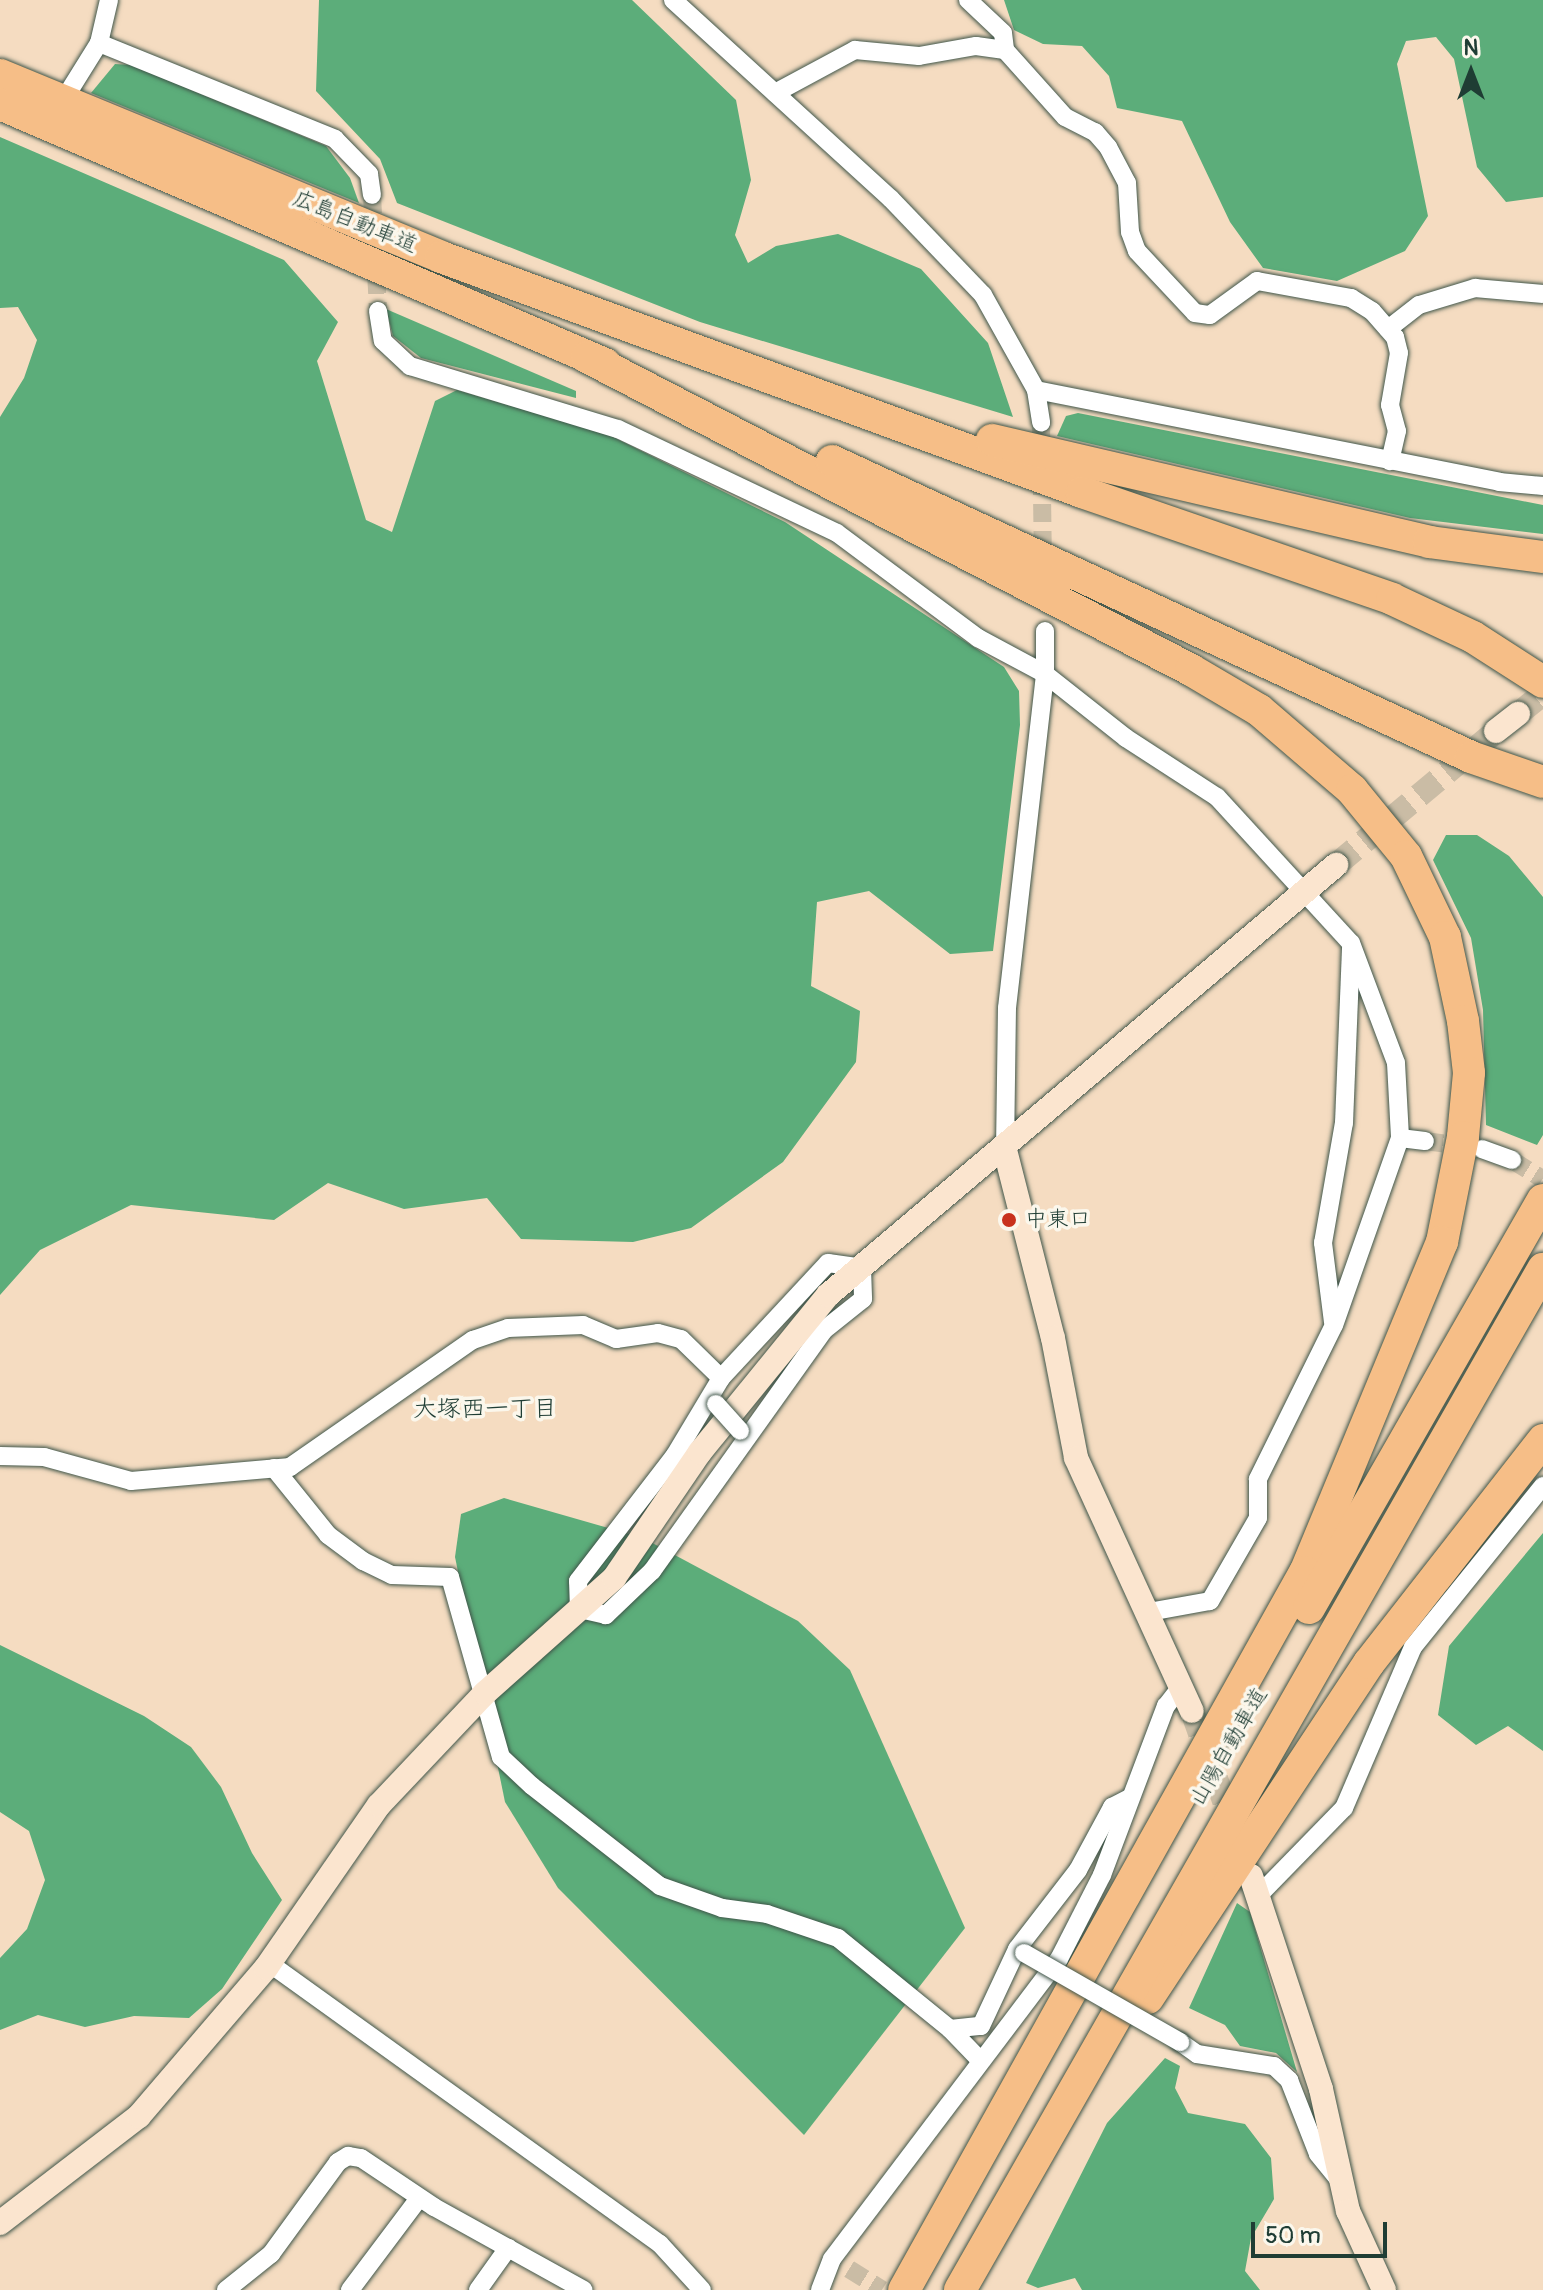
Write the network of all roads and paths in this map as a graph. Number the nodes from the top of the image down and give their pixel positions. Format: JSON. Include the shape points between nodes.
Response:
{"nodes":[{"id":1,"x":109,"y":0,"type":"edge"},
{"id":2,"x":673,"y":0,"type":"edge"},
{"id":3,"x":968,"y":0,"type":"edge"},
{"id":4,"x":99,"y":43,"type":"junction"},
{"id":5,"x":1005,"y":50,"type":"junction"},
{"id":6,"x":0,"y":75,"type":"edge"},
{"id":7,"x":71,"y":88,"type":"dead end"},
{"id":8,"x":775,"y":93,"type":"junction"},
{"id":9,"x":0,"y":104,"type":"edge"},
{"id":10,"x":106,"y":135,"type":"junction"},
{"id":11,"x":372,"y":195,"type":"tunnel mouth"},
{"id":12,"x":1543,"y":294,"type":"edge"},
{"id":13,"x":378,"y":311,"type":"tunnel mouth"},
{"id":14,"x":1388,"y":329,"type":"junction"},
{"id":15,"x":714,"y":356,"type":"junction"},
{"id":16,"x":587,"y":357,"type":"junction"},
{"id":17,"x":1036,"y":390,"type":"junction"},
{"id":18,"x":1041,"y":423,"type":"tunnel mouth"},
{"id":19,"x":1390,"y":461,"type":"junction"},
{"id":20,"x":1543,"y":486,"type":"edge"},
{"id":21,"x":1543,"y":557,"type":"edge"},
{"id":22,"x":1045,"y":631,"type":"dead end"},
{"id":23,"x":1045,"y":674,"type":"junction"},
{"id":24,"x":1543,"y":682,"type":"edge"},
{"id":25,"x":1518,"y":714,"type":"tunnel mouth"},
{"id":26,"x":1496,"y":731,"type":"tunnel mouth"},
{"id":27,"x":1543,"y":782,"type":"edge"},
{"id":28,"x":1336,"y":865,"type":"tunnel mouth"},
{"id":29,"x":1307,"y":889,"type":"junction"},
{"id":30,"x":1351,"y":943,"type":"junction"},
{"id":31,"x":1400,"y":1138,"type":"junction"},
{"id":32,"x":1425,"y":1141,"type":"tunnel mouth"},
{"id":33,"x":1482,"y":1149,"type":"tunnel mouth"},
{"id":34,"x":1005,"y":1150,"type":"junction"},
{"id":35,"x":1512,"y":1160,"type":"tunnel mouth"},
{"id":36,"x":1543,"y":1200,"type":"edge"},
{"id":37,"x":862,"y":1268,"type":"junction"},
{"id":38,"x":1543,"y":1269,"type":"edge"},
{"id":39,"x":1334,"y":1325,"type":"junction"},
{"id":40,"x":721,"y":1378,"type":"junction"},
{"id":41,"x":713,"y":1401,"type":"junction"},
{"id":42,"x":743,"y":1434,"type":"junction"},
{"id":43,"x":1543,"y":1440,"type":"edge"},
{"id":44,"x":0,"y":1456,"type":"edge"},
{"id":45,"x":274,"y":1468,"type":"junction"},
{"id":46,"x":1543,"y":1486,"type":"edge"},
{"id":47,"x":579,"y":1609,"type":"junction"},
{"id":48,"x":1144,"y":1613,"type":"junction"},
{"id":49,"x":1180,"y":1688,"type":"junction"},
{"id":50,"x":485,"y":1693,"type":"junction"},
{"id":51,"x":1192,"y":1711,"type":"tunnel mouth"},
{"id":52,"x":1128,"y":1799,"type":"junction"},
{"id":53,"x":1254,"y":1886,"type":"joint"},
{"id":54,"x":1020,"y":1951,"type":"junction"},
{"id":55,"x":269,"y":1963,"type":"junction"},
{"id":56,"x":950,"y":2029,"type":"junction"},
{"id":57,"x":979,"y":2059,"type":"junction"},
{"id":58,"x":1069,"y":2107,"type":"junction"},
{"id":59,"x":1338,"y":2179,"type":"junction"},
{"id":60,"x":419,"y":2198,"type":"junction"},
{"id":61,"x":0,"y":2223,"type":"edge"},
{"id":62,"x":508,"y":2248,"type":"junction"},
{"id":63,"x":832,"y":2259,"type":"junction"},
{"id":64,"x":849,"y":2269,"type":"tunnel mouth"},
{"id":65,"x":226,"y":2290,"type":"edge"},
{"id":66,"x":350,"y":2290,"type":"edge"},
{"id":67,"x":478,"y":2290,"type":"edge"},
{"id":68,"x":584,"y":2290,"type":"edge"},
{"id":69,"x":702,"y":2290,"type":"edge"},
{"id":70,"x":820,"y":2290,"type":"edge"},
{"id":71,"x":906,"y":2290,"type":"edge"},
{"id":72,"x":960,"y":2290,"type":"edge"},
{"id":73,"x":1384,"y":2290,"type":"edge"}],
"edges":[{"from":1,"to":4,"type":"street"},
{"from":2,"to":8,"type":"street"},
{"from":3,"to":5,"type":"street","via":[[1003,33]]},
{"from":4,"to":7,"type":"street"},
{"from":4,"to":11,"type":"street","via":[[335,139],[369,174]]},
{"from":5,"to":8,"type":"street","via":[[976,46],[919,56],[855,50]]},
{"from":5,"to":14,"type":"street","via":[[1065,117],[1095,132],[1108,147],[1127,183],[1130,232],[1137,251],[1195,313],[1210,315],[1257,281],[1275,282],[1351,298]]},
{"from":6,"to":10,"type":"highway","name":"広島自動車道"},
{"from":8,"to":17,"type":"street","via":[[891,199],[983,295]]},
{"from":9,"to":10,"type":"highway","name":"広島自動車道"},
{"from":10,"to":15,"type":"highway","name":"広島自動車道"},
{"from":10,"to":16,"type":"highway","name":"広島自動車道"},
{"from":12,"to":14,"type":"street","via":[[1475,288],[1419,305]]},
{"from":13,"to":23,"type":"street","via":[[383,341],[410,366],[618,429],[837,533],[978,638]]},
{"from":14,"to":19,"type":"street","via":[[1399,353],[1390,405],[1397,431]]},
{"from":15,"to":21,"type":"highway","via":[[956,431],[1259,505],[1429,542]]},
{"from":15,"to":24,"type":"highway","via":[[1392,599],[1473,637]]},
{"from":16,"to":27,"type":"highway","via":[[845,466],[1471,757]]},
{"from":16,"to":71,"type":"highway","via":[[1259,710],[1352,790],[1406,856],[1445,937],[1463,1021],[1469,1073],[1463,1137],[1442,1242],[1305,1572]]},
{"from":17,"to":18,"type":"street"},
{"from":17,"to":19,"type":"street"},
{"from":19,"to":20,"type":"street"},
{"from":22,"to":23,"type":"street"},
{"from":23,"to":29,"type":"street","via":[[1126,738],[1217,797]]},
{"from":23,"to":34,"type":"street","via":[[1007,1008]]},
{"from":25,"to":26,"type":"street"},
{"from":28,"to":29,"type":"street"},
{"from":29,"to":30,"type":"street"},
{"from":29,"to":34,"type":"street","via":[[1090,1069]]},
{"from":30,"to":31,"type":"street","via":[[1396,1063]]},
{"from":30,"to":39,"type":"street","via":[[1344,1123],[1323,1243]]},
{"from":31,"to":32,"type":"street"},
{"from":31,"to":39,"type":"street"},
{"from":33,"to":35,"type":"street"},
{"from":34,"to":37,"type":"street"},
{"from":34,"to":48,"type":"street","via":[[1053,1338],[1076,1458]]},
{"from":36,"to":71,"type":"highway","name":"山陽自動車道","via":[[1208,1784]]},
{"from":37,"to":40,"type":"street","via":[[828,1263]]},
{"from":37,"to":42,"type":"street","via":[[863,1299],[824,1330]]},
{"from":37,"to":47,"type":"street","via":[[828,1295],[777,1352],[614,1578]]},
{"from":38,"to":58,"type":"highway","name":"山陽自動車道","via":[[1246,1785]]},
{"from":39,"to":48,"type":"street","via":[[1258,1479],[1258,1518],[1210,1601]]},
{"from":40,"to":41,"type":"street"},
{"from":40,"to":45,"type":"street","via":[[681,1339],[658,1333],[616,1339],[583,1325],[508,1328],[473,1340],[290,1467]]},
{"from":41,"to":42,"type":"street","bridge":true},
{"from":41,"to":47,"type":"street","via":[[578,1581]]},
{"from":42,"to":47,"type":"street","via":[[652,1571],[606,1615]]},
{"from":43,"to":58,"type":"highway","via":[[1369,1663],[1120,2040]]},
{"from":44,"to":45,"type":"street","via":[[44,1457],[131,1481]]},
{"from":45,"to":50,"type":"street","via":[[328,1535],[363,1561],[392,1575],[450,1577],[463,1610],[476,1683]]},
{"from":46,"to":53,"type":"street","via":[[1413,1647],[1344,1808]]},
{"from":47,"to":50,"type":"street"},
{"from":48,"to":49,"type":"street"},
{"from":49,"to":51,"type":"street"},
{"from":49,"to":52,"type":"street","via":[[1166,1706]]},
{"from":50,"to":55,"type":"street","via":[[379,1805]]},
{"from":50,"to":56,"type":"street","via":[[501,1757],[660,1886],[838,1938]]},
{"from":52,"to":54,"type":"street","via":[[1112,1807],[1078,1870]]},
{"from":52,"to":57,"type":"street","via":[[1102,1875],[1059,1959]]},
{"from":53,"to":59,"type":"street","via":[[1318,2077]]},
{"from":54,"to":56,"type":"street","via":[[981,2026]]},
{"from":54,"to":59,"type":"street","bridge":true,"via":[[1197,2054],[1274,2066],[1289,2080],[1318,2154]]},
{"from":55,"to":61,"type":"street","via":[[139,2116]]},
{"from":55,"to":69,"type":"street","via":[[660,2244]]},
{"from":56,"to":57,"type":"street"},
{"from":57,"to":63,"type":"street"},
{"from":58,"to":72,"type":"highway","name":"山陽自動車道"},
{"from":59,"to":73,"type":"street"},
{"from":60,"to":62,"type":"street"},
{"from":60,"to":65,"type":"street","via":[[361,2158],[343,2158],[271,2254]]},
{"from":60,"to":66,"type":"street"},
{"from":62,"to":67,"type":"street"},
{"from":62,"to":68,"type":"street"},
{"from":63,"to":64,"type":"street"},
{"from":63,"to":70,"type":"street"}]}
